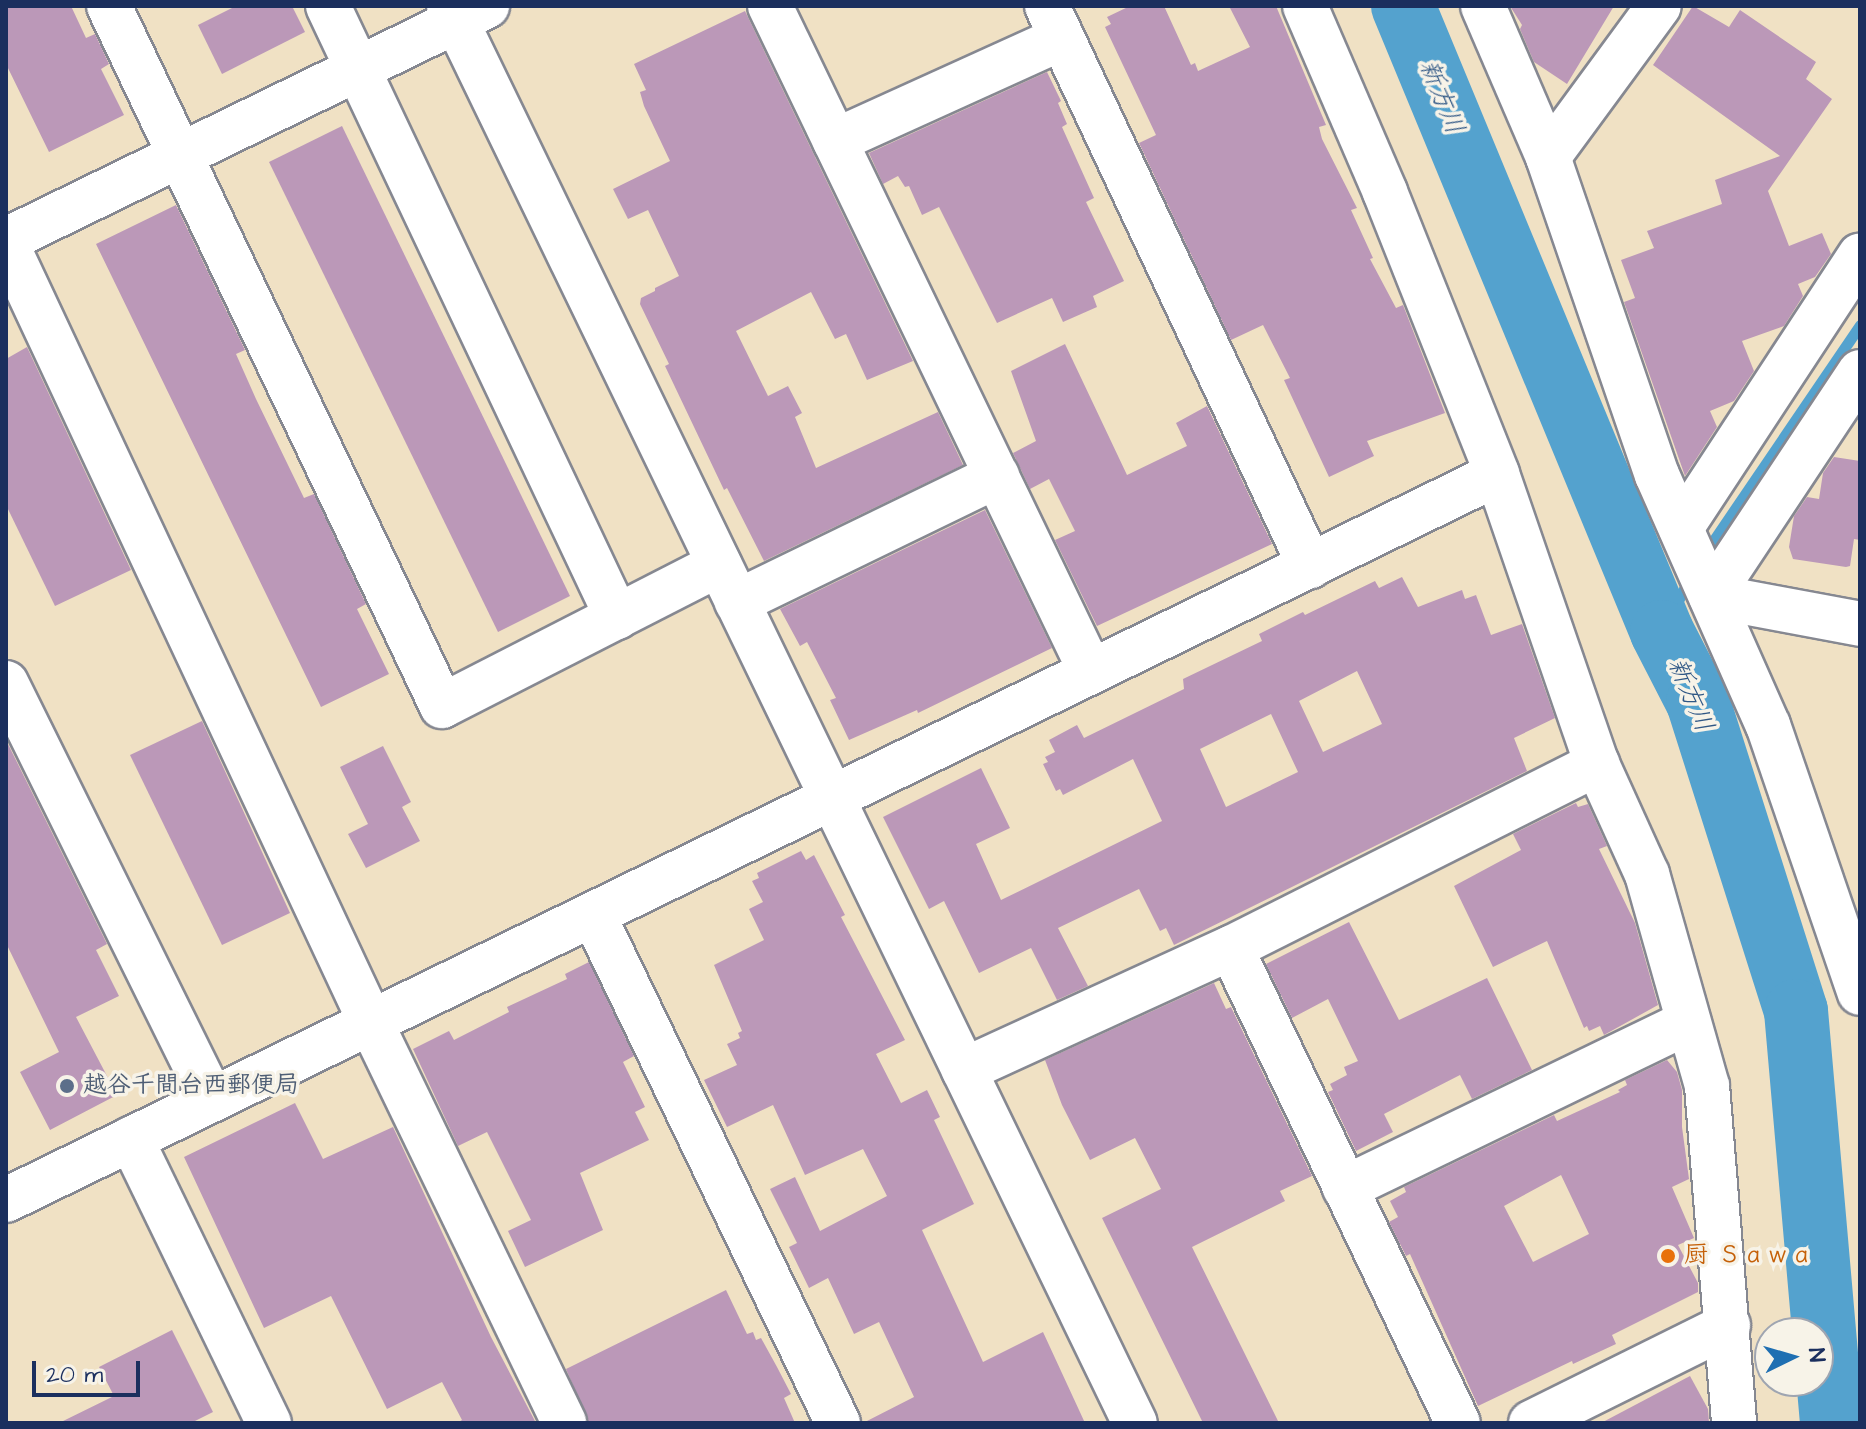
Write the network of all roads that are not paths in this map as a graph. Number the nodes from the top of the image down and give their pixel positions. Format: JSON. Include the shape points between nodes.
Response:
{"nodes":[{"id":1,"x":109,"y":6,"type":"edge"},
{"id":2,"x":328,"y":6,"type":"edge"},
{"id":3,"x":770,"y":6,"type":"edge"},
{"id":4,"x":1305,"y":6,"type":"edge"},
{"id":5,"x":1483,"y":6,"type":"edge"},
{"id":6,"x":1659,"y":6,"type":"edge"},
{"id":7,"x":464,"y":11,"type":"edge"},
{"id":8,"x":1055,"y":22,"type":"edge"},
{"id":9,"x":358,"y":69,"type":"junction"},
{"id":10,"x":835,"y":141,"type":"junction"},
{"id":11,"x":182,"y":154,"type":"junction"},
{"id":12,"x":1548,"y":157,"type":"junction"},
{"id":13,"x":6,"y":241,"type":"edge"},
{"id":14,"x":1860,"y":255,"type":"edge"},
{"id":15,"x":1860,"y":372,"type":"edge"},
{"id":16,"x":1840,"y":434,"type":"edge"},
{"id":17,"x":1497,"y":474,"type":"junction"},
{"id":18,"x":997,"y":476,"type":"junction"},
{"id":19,"x":1681,"y":528,"type":"junction"},
{"id":20,"x":1310,"y":566,"type":"junction"},
{"id":21,"x":728,"y":583,"type":"junction"},
{"id":22,"x":1711,"y":596,"type":"junction"},
{"id":23,"x":617,"y":617,"type":"junction"},
{"id":24,"x":1860,"y":624,"type":"edge"},
{"id":25,"x":1091,"y":672,"type":"junction"},
{"id":26,"x":6,"y":683,"type":"edge"},
{"id":27,"x":1597,"y":764,"type":"junction"},
{"id":28,"x":832,"y":798,"type":"junction"},
{"id":29,"x":593,"y":914,"type":"junction"},
{"id":30,"x":1231,"y":948,"type":"junction"},
{"id":31,"x":1860,"y":993,"type":"edge"},
{"id":32,"x":371,"y":1023,"type":"junction"},
{"id":33,"x":1686,"y":1023,"type":"junction"},
{"id":34,"x":964,"y":1070,"type":"junction"},
{"id":35,"x":212,"y":1100,"type":"junction"},
{"id":36,"x":131,"y":1139,"type":"junction"},
{"id":37,"x":1345,"y":1188,"type":"junction"},
{"id":38,"x":6,"y":1200,"type":"edge"},
{"id":39,"x":1728,"y":1325,"type":"junction"},
{"id":40,"x":269,"y":1423,"type":"edge"},
{"id":41,"x":564,"y":1423,"type":"edge"},
{"id":42,"x":838,"y":1423,"type":"edge"},
{"id":43,"x":1135,"y":1423,"type":"edge"},
{"id":44,"x":1458,"y":1423,"type":"edge"},
{"id":45,"x":1531,"y":1423,"type":"edge"},
{"id":46,"x":1734,"y":1423,"type":"edge"}],
"edges":[{"from":1,"to":11,"type":"street"},
{"from":2,"to":9,"type":"street"},
{"from":3,"to":10,"type":"street"},
{"from":4,"to":17,"type":"street"},
{"from":5,"to":12,"type":"street"},
{"from":6,"to":12,"type":"street"},
{"from":7,"to":9,"type":"street"},
{"from":7,"to":21,"type":"street"},
{"from":8,"to":10,"type":"street"},
{"from":8,"to":20,"type":"street"},
{"from":9,"to":11,"type":"street"},
{"from":9,"to":23,"type":"street"},
{"from":10,"to":18,"type":"street"},
{"from":11,"to":13,"type":"street"},
{"from":11,"to":23,"type":"street","via":[[442,706]]},
{"from":12,"to":19,"type":"street","via":[[1657,475]]},
{"from":13,"to":32,"type":"street"},
{"from":14,"to":19,"type":"street"},
{"from":15,"to":16,"type":"street"},
{"from":16,"to":22,"type":"street"},
{"from":17,"to":20,"type":"street"},
{"from":17,"to":27,"type":"street"},
{"from":18,"to":21,"type":"street"},
{"from":18,"to":25,"type":"street"},
{"from":19,"to":22,"type":"street"},
{"from":20,"to":25,"type":"street"},
{"from":21,"to":23,"type":"street"},
{"from":21,"to":28,"type":"street"},
{"from":22,"to":24,"type":"street"},
{"from":22,"to":31,"type":"street","via":[[1768,725]]},
{"from":25,"to":28,"type":"street"},
{"from":26,"to":35,"type":"street"},
{"from":27,"to":30,"type":"street"},
{"from":27,"to":33,"type":"street","via":[[1647,874]]},
{"from":28,"to":29,"type":"street"},
{"from":28,"to":34,"type":"street"},
{"from":29,"to":32,"type":"street"},
{"from":29,"to":42,"type":"street"},
{"from":30,"to":34,"type":"street"},
{"from":30,"to":37,"type":"street"},
{"from":32,"to":35,"type":"street"},
{"from":32,"to":41,"type":"street"},
{"from":33,"to":37,"type":"street"},
{"from":33,"to":39,"type":"street","via":[[1707,1086]]},
{"from":34,"to":43,"type":"street"},
{"from":35,"to":36,"type":"street"},
{"from":36,"to":38,"type":"street"},
{"from":36,"to":40,"type":"street"},
{"from":37,"to":44,"type":"street"},
{"from":39,"to":45,"type":"street"},
{"from":39,"to":46,"type":"street"}]}
